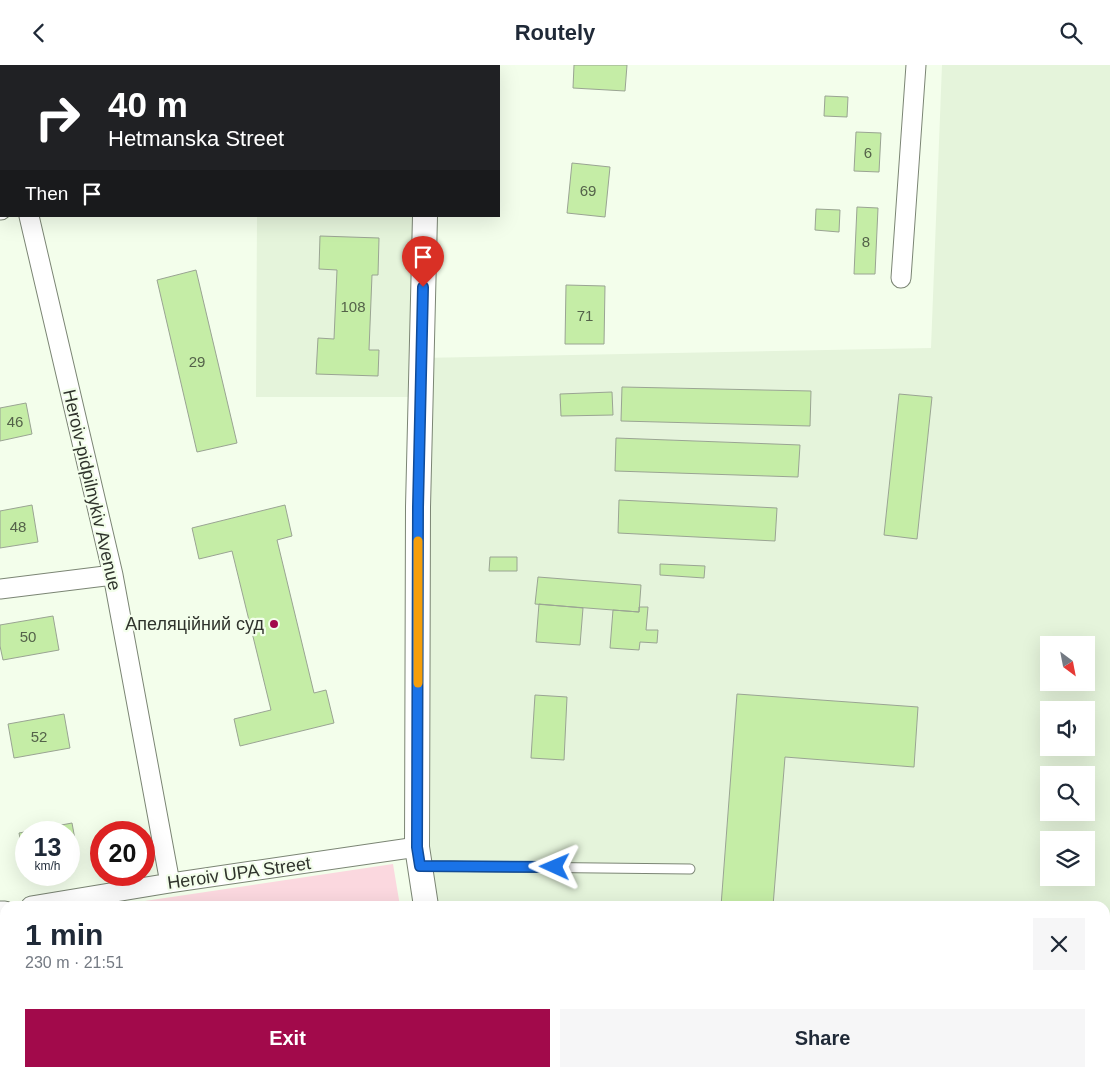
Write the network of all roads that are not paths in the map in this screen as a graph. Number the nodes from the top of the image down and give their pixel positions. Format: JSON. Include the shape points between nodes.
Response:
{"nodes":[{"id":1,"x":916,"y":65,"type":"edge"},
{"id":2,"x":29,"y":217,"type":"edge"},
{"id":3,"x":425,"y":217,"type":"edge"},
{"id":4,"x":901,"y":278,"type":"dead end"},
{"id":5,"x":113,"y":575,"type":"junction"},
{"id":6,"x":0,"y":589,"type":"edge"},
{"id":7,"x":419,"y":856,"type":"junction"},
{"id":8,"x":690,"y":869,"type":"dead end"},
{"id":9,"x":170,"y":883,"type":"junction"},
{"id":10,"x":62,"y":901,"type":"edge"},
{"id":11,"x":425,"y":901,"type":"edge"}],
"edges":[{"from":1,"to":4,"type":"street"},
{"from":2,"to":5,"type":"street","name":"Heroiv-pidpilnykiv Avenue"},
{"from":3,"to":7,"type":"street","via":[[418,507]]},
{"from":5,"to":6,"type":"street"},
{"from":5,"to":9,"type":"street","name":"Heroiv-pidpilnykiv Avenue"},
{"from":7,"to":8,"type":"lane"},
{"from":7,"to":9,"type":"street","name":"Heroiv UPA Street"},
{"from":7,"to":11,"type":"street"},
{"from":9,"to":10,"type":"street","name":"Heroiv UPA Street"}]}
